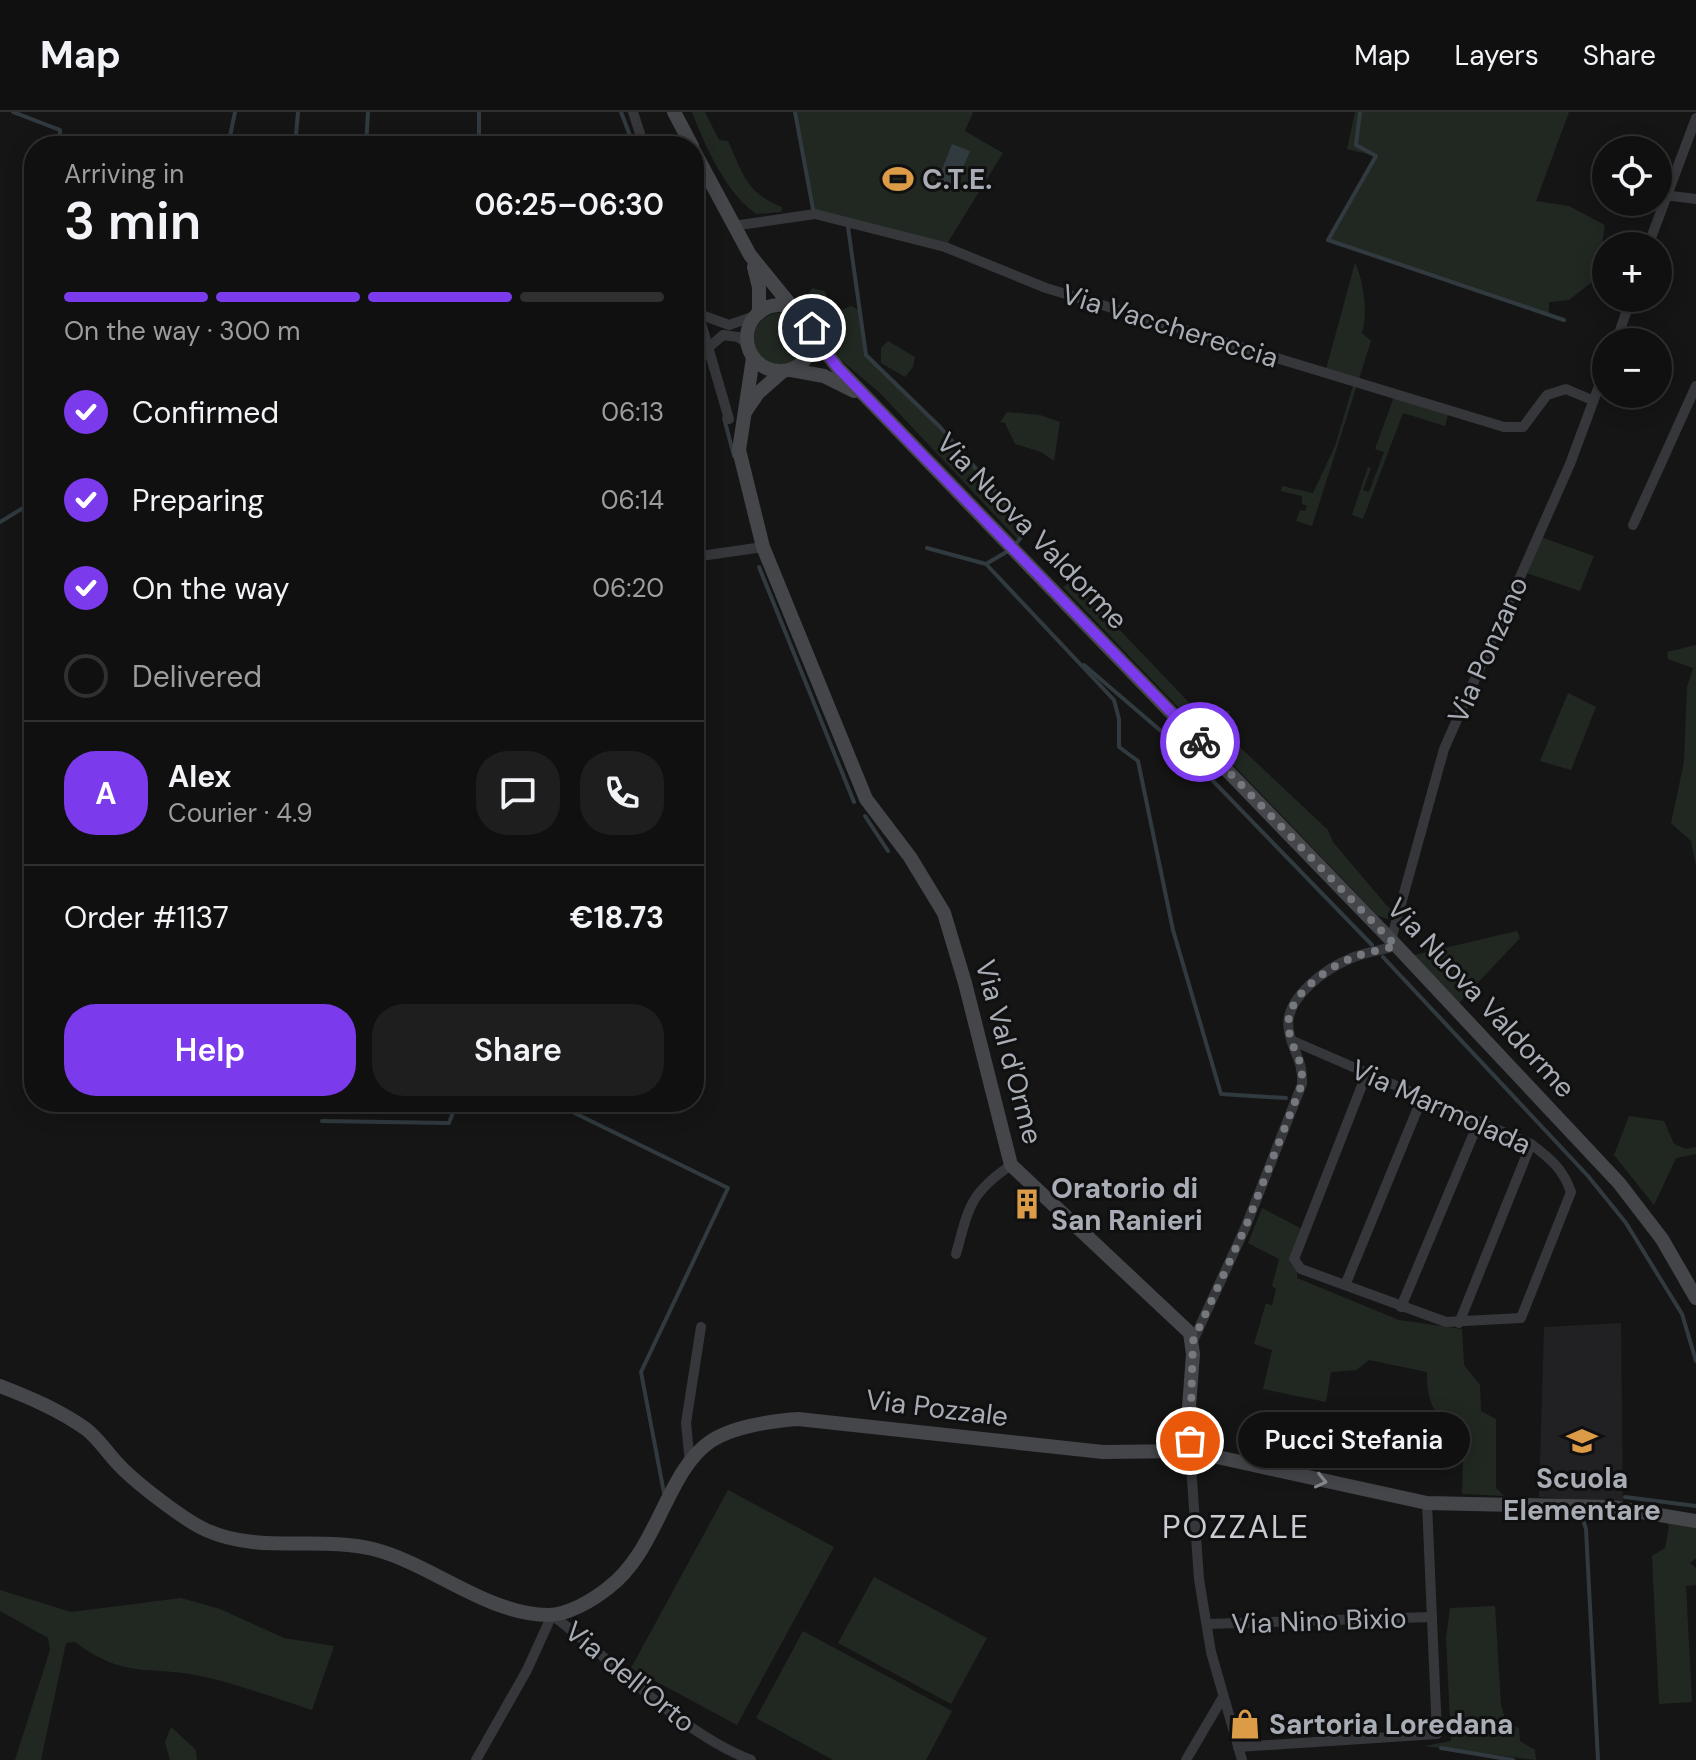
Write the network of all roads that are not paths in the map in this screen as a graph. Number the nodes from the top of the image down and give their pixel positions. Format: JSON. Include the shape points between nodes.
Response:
{"nodes":[{"id":1,"x":633,"y":112,"type":"edge"},
{"id":2,"x":674,"y":112,"type":"edge"},
{"id":3,"x":1696,"y":118,"type":"edge"},
{"id":4,"x":641,"y":136,"type":"edge"},
{"id":5,"x":687,"y":136,"type":"edge"},
{"id":6,"x":704,"y":169,"type":"edge"},
{"id":7,"x":1672,"y":176,"type":"edge"},
{"id":8,"x":1672,"y":196,"type":"edge"},
{"id":9,"x":1696,"y":199,"type":"edge"},
{"id":10,"x":733,"y":226,"type":"junction"},
{"id":11,"x":750,"y":255,"type":"junction"},
{"id":12,"x":794,"y":308,"type":"junction"},
{"id":13,"x":757,"y":315,"type":"junction"},
{"id":14,"x":704,"y":316,"type":"edge"},
{"id":15,"x":704,"y":333,"type":"edge"},
{"id":16,"x":813,"y":336,"type":"junction"},
{"id":17,"x":708,"y":348,"type":"junction"},
{"id":18,"x":750,"y":351,"type":"junction"},
{"id":19,"x":787,"y":371,"type":"junction"},
{"id":20,"x":1696,"y":386,"type":"edge"},
{"id":21,"x":1592,"y":400,"type":"joint"},
{"id":22,"x":875,"y":405,"type":"junction"},
{"id":23,"x":735,"y":419,"type":"junction"},
{"id":24,"x":1633,"y":525,"type":"dead end"},
{"id":25,"x":763,"y":547,"type":"junction"},
{"id":26,"x":704,"y":556,"type":"edge"},
{"id":27,"x":1394,"y":943,"type":"junction"},
{"id":28,"x":1293,"y":1041,"type":"junction"},
{"id":29,"x":1366,"y":1075,"type":"junction"},
{"id":30,"x":1422,"y":1098,"type":"junction"},
{"id":31,"x":1479,"y":1121,"type":"junction"},
{"id":32,"x":1531,"y":1144,"type":"junction"},
{"id":33,"x":1011,"y":1165,"type":"junction"},
{"id":34,"x":956,"y":1254,"type":"dead end"},
{"id":35,"x":1346,"y":1283,"type":"junction"},
{"id":36,"x":1696,"y":1298,"type":"edge"},
{"id":37,"x":1401,"y":1307,"type":"junction"},
{"id":38,"x":1459,"y":1323,"type":"junction"},
{"id":39,"x":701,"y":1327,"type":"dead end"},
{"id":40,"x":1193,"y":1341,"type":"junction"},
{"id":41,"x":0,"y":1386,"type":"edge"},
{"id":42,"x":1190,"y":1451,"type":"junction"},
{"id":43,"x":690,"y":1464,"type":"junction"},
{"id":44,"x":1427,"y":1503,"type":"junction"},
{"id":45,"x":1696,"y":1521,"type":"edge"},
{"id":46,"x":552,"y":1615,"type":"junction"},
{"id":47,"x":1432,"y":1617,"type":"junction"},
{"id":48,"x":1207,"y":1624,"type":"junction"},
{"id":49,"x":1223,"y":1697,"type":"junction"},
{"id":50,"x":1238,"y":1747,"type":"junction"},
{"id":51,"x":476,"y":1760,"type":"edge"},
{"id":52,"x":751,"y":1760,"type":"edge"},
{"id":53,"x":1186,"y":1760,"type":"edge"},
{"id":54,"x":1242,"y":1760,"type":"edge"}],
"edges":[{"from":1,"to":4,"type":"street"},
{"from":2,"to":5,"type":"street","name":"Via Nuova Valdorme"},
{"from":3,"to":7,"type":"street"},
{"from":6,"to":10,"type":"street","name":"Via Nuova Valdorme"},
{"from":8,"to":9,"type":"street"},
{"from":10,"to":11,"type":"street","name":"Via Nuova Valdorme"},
{"from":10,"to":21,"type":"street","name":"Via Vacchereccia","via":[[815,214],[945,247],[1046,288],[1504,427],[1523,427],[1547,395],[1566,389]]},
{"from":11,"to":12,"type":"street","name":"Via Nuova Valdorme"},
{"from":11,"to":13,"type":"street","name":"Via Nuova Valdorme","via":[[759,287]]},
{"from":12,"to":13,"type":"street","via":[[775,306]]},
{"from":12,"to":16,"type":"street","name":"Via Nuova Valdorme","via":[[807,319]]},
{"from":13,"to":14,"type":"street","via":[[729,325]]},
{"from":13,"to":18,"type":"street","name":"Via Nuova Valdorme","via":[[750,324]]},
{"from":15,"to":17,"type":"street","name":"Via Val d'Orme"},
{"from":16,"to":19,"type":"street","via":[[810,353]]},
{"from":16,"to":22,"type":"street","name":"Via Nuova Valdorme"},
{"from":17,"to":18,"type":"street","via":[[723,335],[738,337]]},
{"from":17,"to":23,"type":"street","name":"Via Val d'Orme"},
{"from":18,"to":19,"type":"street","name":"Via Nuova Valdorme","via":[[772,371]]},
{"from":18,"to":23,"type":"street","name":"Via Val d'Orme"},
{"from":19,"to":22,"type":"street","name":"Via Nuova Valdorme","via":[[843,383]]},
{"from":19,"to":23,"type":"street"},
{"from":20,"to":24,"type":"street"},
{"from":21,"to":27,"type":"street","name":"Via Ponzano","via":[[1570,464],[1444,749]]},
{"from":22,"to":27,"type":"street","name":"Via Nuova Valdorme"},
{"from":23,"to":25,"type":"street","name":"Via Val d'Orme"},
{"from":25,"to":26,"type":"street"},
{"from":25,"to":33,"type":"street","name":"Via Val d'Orme","via":[[866,799],[944,913]]},
{"from":27,"to":28,"type":"street","via":[[1353,957],[1316,980],[1296,1000],[1288,1029]]},
{"from":27,"to":36,"type":"street","name":"Via Nuova Valdorme","via":[[1619,1183],[1662,1239]]},
{"from":28,"to":29,"type":"street","name":"Via Marmolada"},
{"from":28,"to":40,"type":"street","via":[[1303,1062],[1302,1084]]},
{"from":29,"to":30,"type":"street","name":"Via Marmolada"},
{"from":29,"to":35,"type":"street","via":[[1294,1259],[1301,1269]]},
{"from":30,"to":31,"type":"street","name":"Via Marmolada"},
{"from":30,"to":35,"type":"street"},
{"from":31,"to":32,"type":"street","name":"Via Marmolada"},
{"from":31,"to":37,"type":"street"},
{"from":32,"to":38,"type":"street"},
{"from":32,"to":38,"type":"street","name":"Via Marmolada","via":[[1554,1161],[1571,1192],[1521,1318]]},
{"from":33,"to":34,"type":"street","via":[[987,1181],[970,1203]]},
{"from":33,"to":40,"type":"street","name":"Via Val d'Orme","via":[[1181,1321]]},
{"from":35,"to":37,"type":"street"},
{"from":37,"to":38,"type":"street"},
{"from":39,"to":43,"type":"street","via":[[686,1423]]},
{"from":40,"to":42,"type":"street"},
{"from":41,"to":46,"type":"street","via":[[48,1405],[89,1431],[133,1478],[206,1530],[241,1539],[379,1551],[512,1608]]},
{"from":42,"to":43,"type":"street","name":"Via Pozzale","via":[[1103,1452],[798,1419],[720,1437]]},
{"from":42,"to":44,"type":"street","name":"Via Pozzale","one_way":true},
{"from":42,"to":48,"type":"street"},
{"from":43,"to":46,"type":"street","name":"Via Pozzale","via":[[643,1551],[619,1580],[585,1603]]},
{"from":44,"to":45,"type":"street","name":"Via Pozzale","via":[[1611,1507]]},
{"from":44,"to":47,"type":"street"},
{"from":46,"to":51,"type":"street"},
{"from":46,"to":52,"type":"street","name":"Via dell'Orto","via":[[690,1727]]},
{"from":47,"to":48,"type":"street","name":"Via Nino Bixio"},
{"from":47,"to":50,"type":"street","via":[[1437,1734]]},
{"from":48,"to":49,"type":"street"},
{"from":49,"to":50,"type":"street"},
{"from":49,"to":53,"type":"street"},
{"from":50,"to":54,"type":"street"}]}
